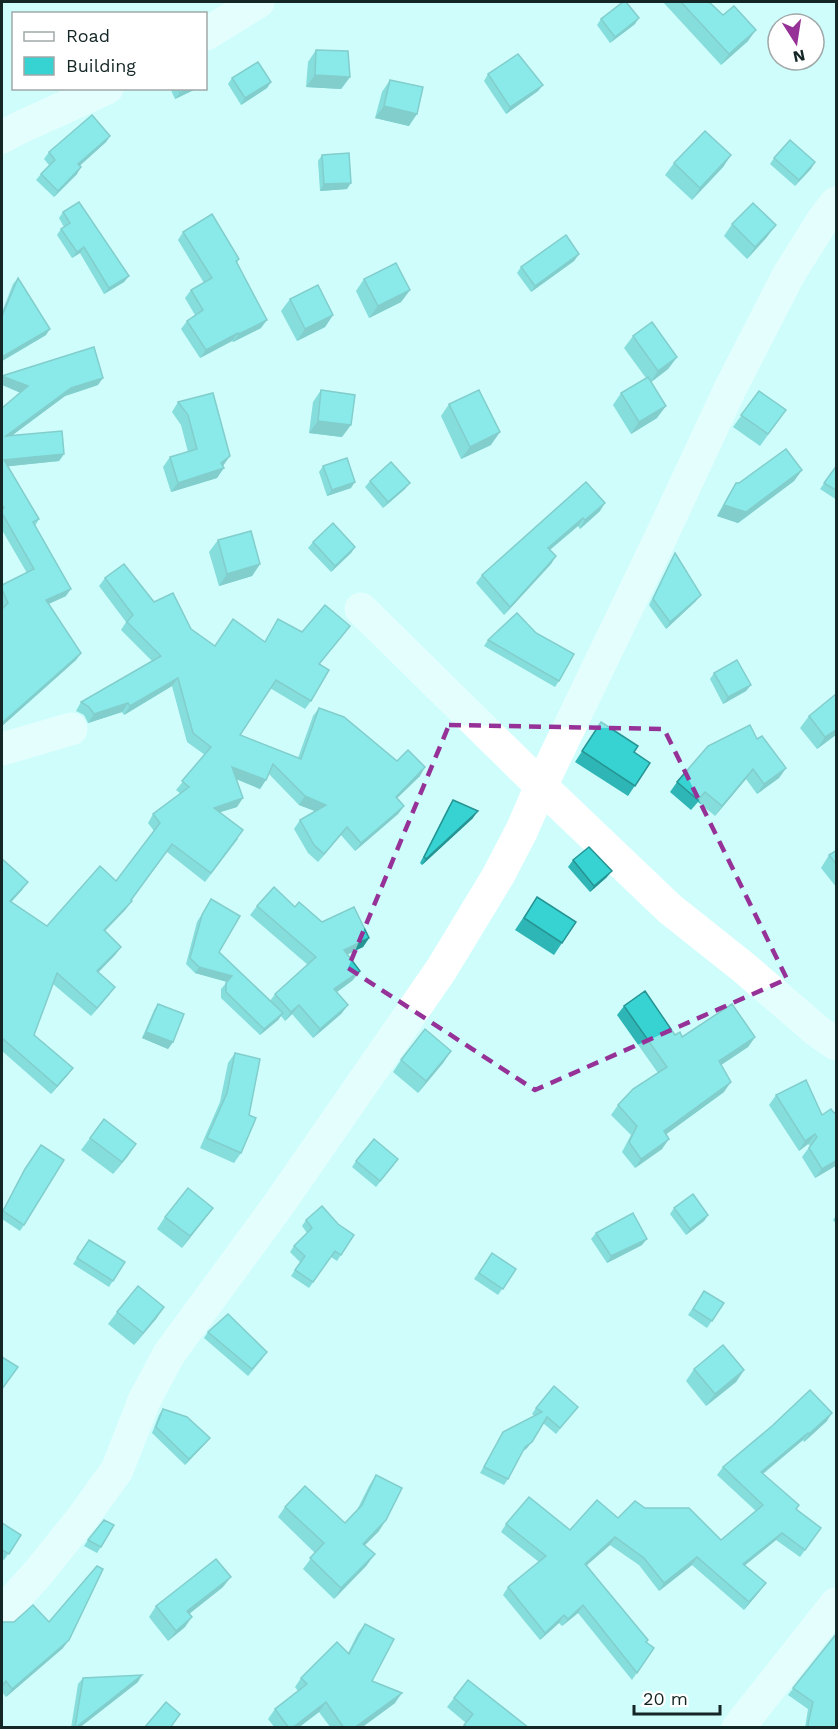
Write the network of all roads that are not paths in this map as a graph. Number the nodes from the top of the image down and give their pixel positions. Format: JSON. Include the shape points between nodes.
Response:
{"nodes":[{"id":1,"x":258,"y":2,"type":"edge"},
{"id":2,"x":207,"y":33,"type":"edge"},
{"id":3,"x":103,"y":90,"type":"edge"},
{"id":4,"x":2,"y":137,"type":"edge"},
{"id":5,"x":837,"y":203,"type":"edge"},
{"id":6,"x":361,"y":609,"type":"dead end"},
{"id":7,"x":71,"y":729,"type":"dead end"},
{"id":8,"x":2,"y":749,"type":"edge"},
{"id":9,"x":541,"y":786,"type":"junction"},
{"id":10,"x":837,"y":1044,"type":"edge"},
{"id":11,"x":837,"y":1604,"type":"edge"},
{"id":12,"x":2,"y":1613,"type":"edge"},
{"id":13,"x":738,"y":1728,"type":"edge"}],
"edges":[{"from":1,"to":2,"type":"street"},
{"from":3,"to":4,"type":"street"},
{"from":5,"to":9,"type":"street","via":[[789,274],[735,379]]},
{"from":6,"to":9,"type":"street"},
{"from":7,"to":8,"type":"street"},
{"from":9,"to":10,"type":"street","via":[[670,909]]},
{"from":9,"to":12,"type":"street","via":[[498,876],[441,970],[279,1204],[169,1354],[144,1401],[117,1470]]},
{"from":11,"to":13,"type":"street"}]}
